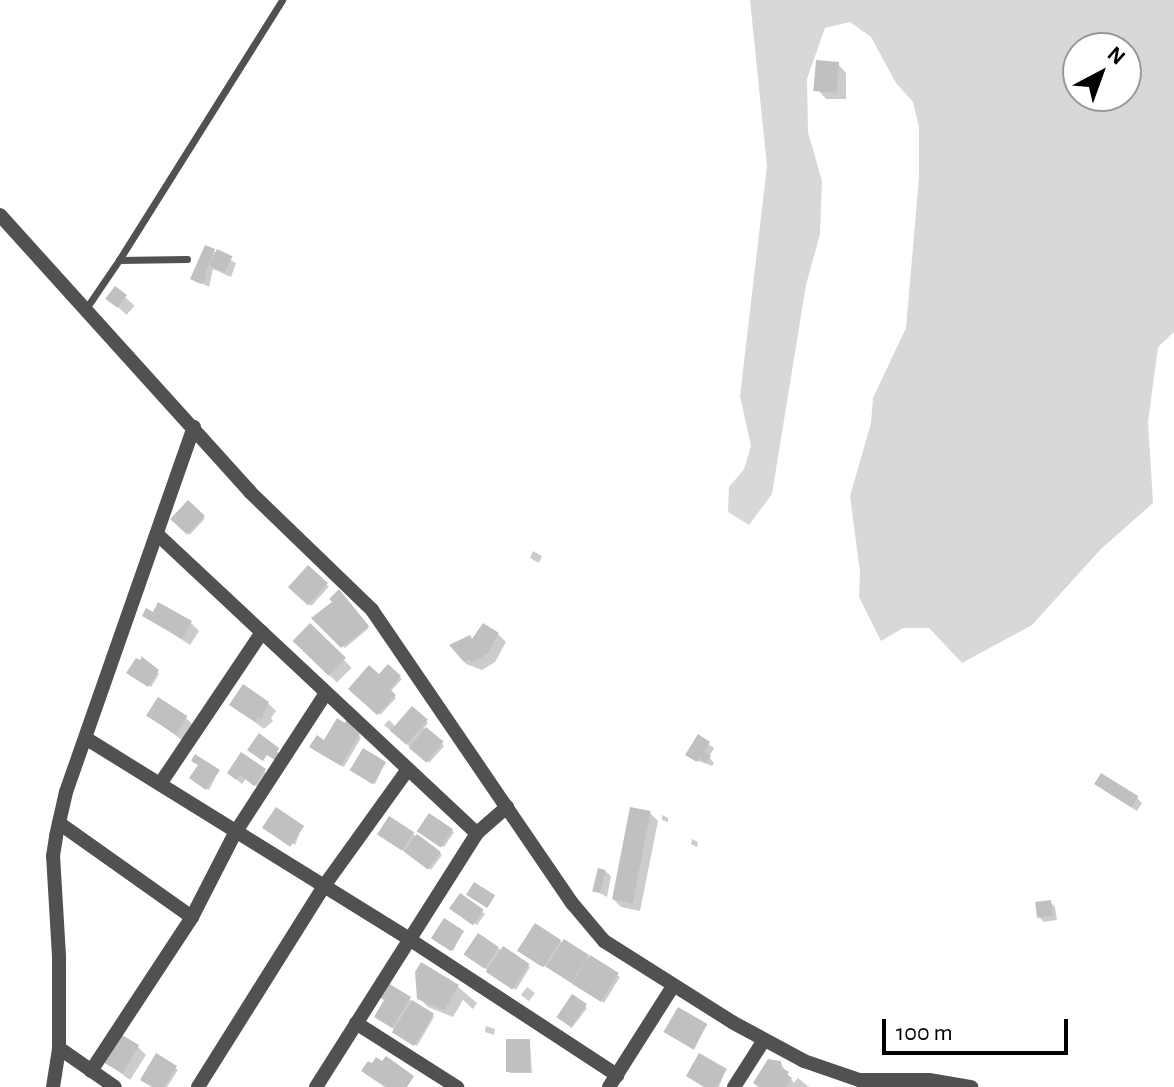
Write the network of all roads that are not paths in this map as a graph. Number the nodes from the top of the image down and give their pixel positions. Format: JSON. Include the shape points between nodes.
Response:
{"nodes":[{"id":1,"x":282,"y":0,"type":"edge"},
{"id":2,"x":0,"y":215,"type":"edge"},
{"id":3,"x":5,"y":228,"type":"edge"},
{"id":4,"x":187,"y":259,"type":"dead end"},
{"id":5,"x":119,"y":260,"type":"junction"},
{"id":6,"x":87,"y":307,"type":"junction"},
{"id":7,"x":194,"y":427,"type":"junction"},
{"id":8,"x":157,"y":534,"type":"junction"},
{"id":9,"x":262,"y":632,"type":"junction"},
{"id":10,"x":326,"y":693,"type":"junction"},
{"id":11,"x":87,"y":739,"type":"junction"},
{"id":12,"x":408,"y":769,"type":"junction"},
{"id":13,"x":160,"y":784,"type":"junction"},
{"id":14,"x":507,"y":807,"type":"junction"},
{"id":15,"x":59,"y":823,"type":"junction"},
{"id":16,"x":235,"y":833,"type":"junction"},
{"id":17,"x":477,"y":833,"type":"junction"},
{"id":18,"x":324,"y":886,"type":"junction"},
{"id":19,"x":192,"y":917,"type":"junction"},
{"id":20,"x":409,"y":939,"type":"junction"},
{"id":21,"x":673,"y":986,"type":"junction"},
{"id":22,"x":356,"y":1023,"type":"junction"},
{"id":23,"x":764,"y":1040,"type":"junction"},
{"id":24,"x":59,"y":1048,"type":"junction"},
{"id":25,"x":91,"y":1071,"type":"junction"},
{"id":26,"x":613,"y":1081,"type":"edge"},
{"id":27,"x":857,"y":1083,"type":"edge"},
{"id":28,"x":53,"y":1087,"type":"edge"},
{"id":29,"x":115,"y":1087,"type":"edge"},
{"id":30,"x":198,"y":1087,"type":"edge"},
{"id":31,"x":316,"y":1087,"type":"edge"},
{"id":32,"x":457,"y":1087,"type":"edge"},
{"id":33,"x":734,"y":1087,"type":"edge"},
{"id":34,"x":971,"y":1087,"type":"edge"}],
"edges":[{"from":1,"to":5,"type":"lane"},
{"from":2,"to":3,"type":"street"},
{"from":3,"to":6,"type":"street"},
{"from":4,"to":5,"type":"lane"},
{"from":5,"to":6,"type":"lane"},
{"from":6,"to":7,"type":"street"},
{"from":7,"to":8,"type":"street"},
{"from":7,"to":14,"type":"street","via":[[250,492],[372,610]]},
{"from":8,"to":9,"type":"street"},
{"from":8,"to":11,"type":"street"},
{"from":9,"to":10,"type":"street"},
{"from":9,"to":13,"type":"street"},
{"from":10,"to":12,"type":"street"},
{"from":10,"to":16,"type":"street"},
{"from":11,"to":13,"type":"street"},
{"from":11,"to":15,"type":"street"},
{"from":12,"to":17,"type":"street"},
{"from":12,"to":18,"type":"street"},
{"from":13,"to":16,"type":"street"},
{"from":14,"to":17,"type":"street"},
{"from":14,"to":21,"type":"street","via":[[595,932]]},
{"from":15,"to":19,"type":"street"},
{"from":15,"to":24,"type":"street","via":[[53,864]]},
{"from":16,"to":18,"type":"street"},
{"from":16,"to":19,"type":"street"},
{"from":17,"to":20,"type":"street"},
{"from":18,"to":20,"type":"street"},
{"from":18,"to":30,"type":"street"},
{"from":19,"to":25,"type":"street"},
{"from":20,"to":22,"type":"street"},
{"from":20,"to":26,"type":"street"},
{"from":21,"to":23,"type":"street"},
{"from":21,"to":26,"type":"street"},
{"from":22,"to":31,"type":"street"},
{"from":22,"to":32,"type":"street"},
{"from":23,"to":27,"type":"street"},
{"from":23,"to":33,"type":"street"},
{"from":24,"to":25,"type":"street"},
{"from":24,"to":28,"type":"street"},
{"from":25,"to":29,"type":"street"},
{"from":27,"to":34,"type":"street","via":[[929,1080]]}]}
